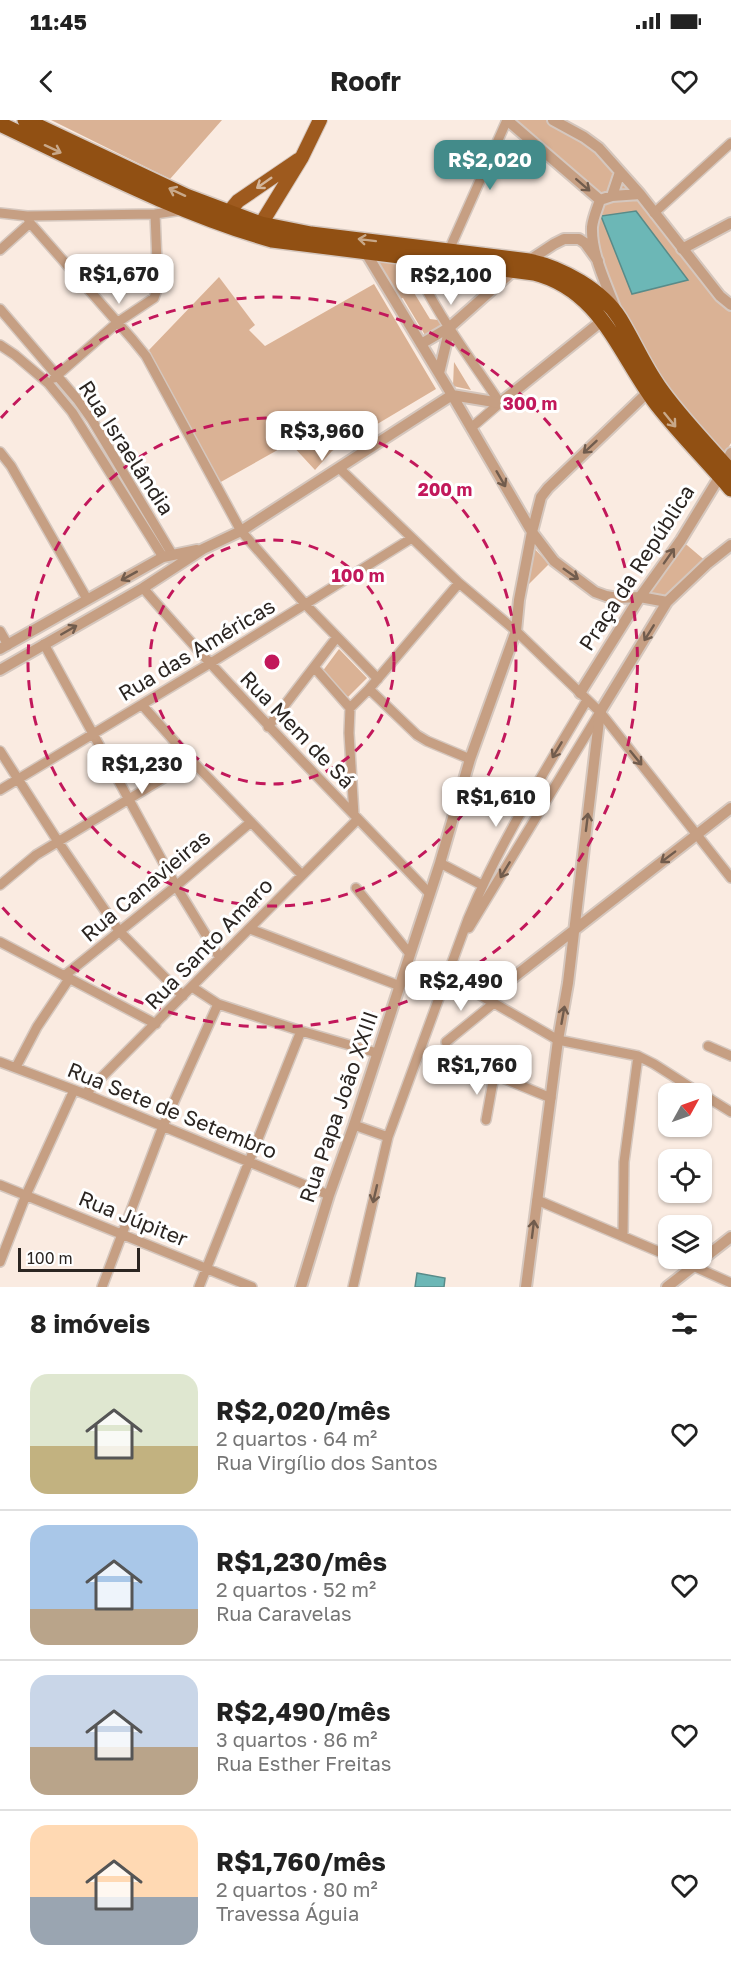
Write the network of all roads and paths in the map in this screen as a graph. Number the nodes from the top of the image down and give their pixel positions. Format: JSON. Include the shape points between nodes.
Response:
{"nodes":[{"id":1,"x":25,"y":120,"type":"edge"},
{"id":2,"x":507,"y":120,"type":"edge"},
{"id":3,"x":552,"y":120,"type":"edge"},
{"id":4,"x":318,"y":121,"type":"edge"},
{"id":5,"x":0,"y":124,"type":"edge"},
{"id":6,"x":731,"y":143,"type":"edge"},
{"id":7,"x":302,"y":157,"type":"junction"},
{"id":8,"x":620,"y":172,"type":"junction"},
{"id":9,"x":640,"y":194,"type":"junction"},
{"id":10,"x":612,"y":196,"type":"junction"},
{"id":11,"x":600,"y":200,"type":"junction"},
{"id":12,"x":183,"y":210,"type":"junction"},
{"id":13,"x":0,"y":213,"type":"edge"},
{"id":14,"x":654,"y":213,"type":"junction"},
{"id":15,"x":155,"y":214,"type":"junction"},
{"id":16,"x":28,"y":219,"type":"junction"},
{"id":17,"x":231,"y":221,"type":"junction"},
{"id":18,"x":731,"y":223,"type":"edge"},
{"id":19,"x":259,"y":230,"type":"junction"},
{"id":20,"x":682,"y":249,"type":"junction"},
{"id":21,"x":0,"y":250,"type":"edge"},
{"id":22,"x":449,"y":250,"type":"junction"},
{"id":23,"x":366,"y":253,"type":"junction"},
{"id":24,"x":411,"y":257,"type":"junction"},
{"id":25,"x":529,"y":261,"type":"junction"},
{"id":26,"x":598,"y":261,"type":"junction"},
{"id":27,"x":513,"y":270,"type":"junction"},
{"id":28,"x":731,"y":305,"type":"edge"},
{"id":29,"x":0,"y":309,"type":"edge"},
{"id":30,"x":619,"y":317,"type":"junction"},
{"id":31,"x":603,"y":320,"type":"junction"},
{"id":32,"x":118,"y":322,"type":"junction"},
{"id":33,"x":450,"y":327,"type":"junction"},
{"id":34,"x":422,"y":344,"type":"junction"},
{"id":35,"x":0,"y":345,"type":"edge"},
{"id":36,"x":439,"y":373,"type":"junction"},
{"id":37,"x":57,"y":375,"type":"junction"},
{"id":38,"x":48,"y":383,"type":"junction"},
{"id":39,"x":648,"y":392,"type":"junction"},
{"id":40,"x":452,"y":394,"type":"junction"},
{"id":41,"x":500,"y":403,"type":"junction"},
{"id":42,"x":471,"y":428,"type":"junction"},
{"id":43,"x":0,"y":452,"type":"edge"},
{"id":44,"x":727,"y":466,"type":"edge"},
{"id":45,"x":339,"y":468,"type":"junction"},
{"id":46,"x":731,"y":489,"type":"edge"},
{"id":47,"x":241,"y":531,"type":"junction"},
{"id":48,"x":532,"y":532,"type":"junction"},
{"id":49,"x":412,"y":538,"type":"junction"},
{"id":50,"x":731,"y":545,"type":"edge"},
{"id":51,"x":203,"y":549,"type":"junction"},
{"id":52,"x":167,"y":556,"type":"junction"},
{"id":53,"x":459,"y":583,"type":"junction"},
{"id":54,"x":143,"y":588,"type":"junction"},
{"id":55,"x":640,"y":597,"type":"junction"},
{"id":56,"x":87,"y":599,"type":"junction"},
{"id":57,"x":668,"y":603,"type":"junction"},
{"id":58,"x":306,"y":605,"type":"junction"},
{"id":59,"x":0,"y":631,"type":"edge"},
{"id":60,"x":516,"y":631,"type":"junction"},
{"id":61,"x":338,"y":637,"type":"junction"},
{"id":62,"x":44,"y":644,"type":"junction"},
{"id":63,"x":4,"y":647,"type":"edge"},
{"id":64,"x":209,"y":664,"type":"junction"},
{"id":65,"x":314,"y":668,"type":"junction"},
{"id":66,"x":0,"y":670,"type":"edge"},
{"id":67,"x":378,"y":679,"type":"junction"},
{"id":68,"x":369,"y":689,"type":"junction"},
{"id":69,"x":583,"y":696,"type":"junction"},
{"id":70,"x":142,"y":705,"type":"junction"},
{"id":71,"x":350,"y":708,"type":"junction"},
{"id":72,"x":600,"y":712,"type":"junction"},
{"id":73,"x":268,"y":727,"type":"junction"},
{"id":74,"x":93,"y":733,"type":"junction"},
{"id":75,"x":0,"y":751,"type":"edge"},
{"id":76,"x":470,"y":759,"type":"junction"},
{"id":77,"x":192,"y":761,"type":"junction"},
{"id":78,"x":19,"y":779,"type":"junction"},
{"id":79,"x":0,"y":790,"type":"edge"},
{"id":80,"x":129,"y":800,"type":"junction"},
{"id":81,"x":731,"y":808,"type":"edge"},
{"id":82,"x":356,"y":817,"type":"junction"},
{"id":83,"x":250,"y":822,"type":"junction"},
{"id":84,"x":698,"y":835,"type":"junction"},
{"id":85,"x":59,"y":843,"type":"junction"},
{"id":86,"x":440,"y":863,"type":"junction"},
{"id":87,"x":302,"y":875,"type":"junction"},
{"id":88,"x":731,"y":878,"type":"edge"},
{"id":89,"x":0,"y":885,"type":"edge"},
{"id":90,"x":482,"y":885,"type":"junction"},
{"id":91,"x":176,"y":886,"type":"junction"},
{"id":92,"x":356,"y":888,"type":"dead end"},
{"id":93,"x":429,"y":893,"type":"junction"},
{"id":94,"x":250,"y":929,"type":"junction"},
{"id":95,"x":573,"y":930,"type":"junction"},
{"id":96,"x":119,"y":931,"type":"junction"},
{"id":97,"x":0,"y":942,"type":"edge"},
{"id":98,"x":456,"y":950,"type":"junction"},
{"id":99,"x":410,"y":954,"type":"junction"},
{"id":100,"x":220,"y":958,"type":"junction"},
{"id":101,"x":447,"y":975,"type":"junction"},
{"id":102,"x":66,"y":978,"type":"junction"},
{"id":103,"x":400,"y":986,"type":"junction"},
{"id":104,"x":192,"y":987,"type":"junction"},
{"id":105,"x":183,"y":996,"type":"junction"},
{"id":106,"x":490,"y":1000,"type":"junction"},
{"id":107,"x":218,"y":1004,"type":"junction"},
{"id":108,"x":156,"y":1024,"type":"junction"},
{"id":109,"x":301,"y":1031,"type":"junction"},
{"id":110,"x":558,"y":1040,"type":"junction"},
{"id":111,"x":446,"y":1042,"type":"dead end"},
{"id":112,"x":708,"y":1047,"type":"dead end"},
{"id":113,"x":377,"y":1053,"type":"junction"},
{"id":114,"x":638,"y":1056,"type":"junction"},
{"id":115,"x":731,"y":1056,"type":"edge"},
{"id":116,"x":454,"y":1058,"type":"dead end"},
{"id":117,"x":0,"y":1062,"type":"edge"},
{"id":118,"x":16,"y":1067,"type":"junction"},
{"id":119,"x":494,"y":1076,"type":"junction"},
{"id":120,"x":684,"y":1083,"type":"edge"},
{"id":121,"x":74,"y":1090,"type":"junction"},
{"id":122,"x":85,"y":1094,"type":"junction"},
{"id":123,"x":551,"y":1098,"type":"junction"},
{"id":124,"x":712,"y":1100,"type":"edge"},
{"id":125,"x":731,"y":1112,"type":"edge"},
{"id":126,"x":486,"y":1120,"type":"dead end"},
{"id":127,"x":354,"y":1125,"type":"junction"},
{"id":128,"x":163,"y":1126,"type":"junction"},
{"id":129,"x":388,"y":1137,"type":"junction"},
{"id":130,"x":250,"y":1162,"type":"junction"},
{"id":131,"x":0,"y":1185,"type":"edge"},
{"id":132,"x":26,"y":1195,"type":"junction"},
{"id":133,"x":329,"y":1195,"type":"junction"},
{"id":134,"x":537,"y":1200,"type":"junction"},
{"id":135,"x":123,"y":1234,"type":"junction"},
{"id":136,"x":623,"y":1235,"type":"junction"},
{"id":137,"x":731,"y":1237,"type":"edge"},
{"id":138,"x":658,"y":1251,"type":"edge"},
{"id":139,"x":712,"y":1252,"type":"edge"},
{"id":140,"x":0,"y":1262,"type":"edge"},
{"id":141,"x":206,"y":1269,"type":"junction"},
{"id":142,"x":690,"y":1269,"type":"edge"},
{"id":143,"x":698,"y":1269,"type":"edge"},
{"id":144,"x":731,"y":1283,"type":"edge"},
{"id":145,"x":102,"y":1287,"type":"edge"},
{"id":146,"x":199,"y":1287,"type":"edge"},
{"id":147,"x":252,"y":1287,"type":"edge"},
{"id":148,"x":301,"y":1287,"type":"edge"},
{"id":149,"x":353,"y":1287,"type":"edge"},
{"id":150,"x":526,"y":1287,"type":"edge"},
{"id":151,"x":667,"y":1287,"type":"edge"}],
"edges":[{"from":17,"to":1,"type":"highway","one_way":true},
{"from":2,"to":11,"type":"street","one_way":true},
{"from":2,"to":22,"type":"street"},
{"from":3,"to":8,"type":"street","via":[[599,148]]},
{"from":4,"to":7,"type":"main road"},
{"from":5,"to":12,"type":"highway","one_way":true},
{"from":6,"to":14,"type":"street"},
{"from":7,"to":17,"type":"main road","one_way":true,"via":[[238,201]]},
{"from":7,"to":19,"type":"main road"},
{"from":8,"to":9,"type":"street"},
{"from":8,"to":10,"type":"street"},
{"from":9,"to":10,"type":"street"},
{"from":9,"to":14,"type":"street"},
{"from":10,"to":11,"type":"street"},
{"from":11,"to":26,"type":"street","via":[[592,229]]},
{"from":12,"to":15,"type":"street"},
{"from":12,"to":17,"type":"highway"},
{"from":13,"to":16,"type":"street"},
{"from":14,"to":20,"type":"street"},
{"from":15,"to":16,"type":"street"},
{"from":15,"to":32,"type":"street","via":[[157,293],[150,302]]},
{"from":16,"to":21,"type":"street"},
{"from":16,"to":32,"type":"street"},
{"from":17,"to":19,"type":"highway"},
{"from":18,"to":20,"type":"street"},
{"from":22,"to":19,"type":"highway","one_way":true},
{"from":19,"to":23,"type":"highway","via":[[299,244]]},
{"from":20,"to":28,"type":"street"},
{"from":22,"to":25,"type":"highway"},
{"from":23,"to":24,"type":"highway"},
{"from":23,"to":34,"type":"street"},
{"from":24,"to":27,"type":"highway"},
{"from":24,"to":33,"type":"street"},
{"from":25,"to":26,"type":"street","via":[[564,239],[579,239]]},
{"from":25,"to":27,"type":"street"},
{"from":25,"to":30,"type":"highway","via":[[580,281]]},
{"from":26,"to":30,"type":"street"},
{"from":27,"to":31,"type":"highway","via":[[555,280],[579,295]]},
{"from":27,"to":33,"type":"street"},
{"from":29,"to":37,"type":"street","name":"Rua Israelândia"},
{"from":30,"to":44,"type":"highway","via":[[661,391]]},
{"from":31,"to":39,"type":"highway"},
{"from":31,"to":41,"type":"street"},
{"from":32,"to":37,"type":"street"},
{"from":32,"to":47,"type":"street","via":[[146,356]]},
{"from":33,"to":34,"type":"street"},
{"from":33,"to":36,"type":"street"},
{"from":33,"to":41,"type":"street"},
{"from":34,"to":36,"type":"street"},
{"from":35,"to":38,"type":"street"},
{"from":36,"to":40,"type":"street"},
{"from":37,"to":38,"type":"street"},
{"from":37,"to":52,"type":"street","name":"Rua Israelândia","via":[[92,420]]},
{"from":38,"to":52,"type":"street","via":[[81,425]]},
{"from":39,"to":44,"type":"highway","one_way":true,"via":[[684,438]]},
{"from":39,"to":48,"type":"street","name":"Rua Papa João XXIII","one_way":true,"via":[[544,492]]},
{"from":40,"to":41,"type":"street"},
{"from":40,"to":42,"type":"street"},
{"from":40,"to":45,"type":"street"},
{"from":41,"to":42,"type":"street"},
{"from":42,"to":48,"type":"street","one_way":true},
{"from":43,"to":56,"type":"street"},
{"from":44,"to":46,"type":"highway"},
{"from":55,"to":44,"type":"street","name":"Praça da República","one_way":true},
{"from":45,"to":47,"type":"street"},
{"from":45,"to":49,"type":"street"},
{"from":47,"to":51,"type":"street"},
{"from":47,"to":58,"type":"street"},
{"from":48,"to":55,"type":"street","one_way":true,"via":[[557,564],[595,592],[617,598]]},
{"from":48,"to":60,"type":"street","name":"Rua Papa João XXIII"},
{"from":49,"to":53,"type":"street"},
{"from":49,"to":58,"type":"street","name":"Rua das Américas"},
{"from":50,"to":57,"type":"street"},
{"from":51,"to":52,"type":"street"},
{"from":51,"to":54,"type":"street"},
{"from":52,"to":56,"type":"street","one_way":true},
{"from":53,"to":60,"type":"street"},
{"from":53,"to":67,"type":"street"},
{"from":62,"to":54,"type":"street","one_way":true},
{"from":54,"to":64,"type":"street","name":"Rua Mem de Sá"},
{"from":55,"to":57,"type":"street"},
{"from":55,"to":69,"type":"street","name":"Praça da República"},
{"from":56,"to":63,"type":"street"},
{"from":57,"to":72,"type":"street","one_way":true},
{"from":58,"to":61,"type":"street"},
{"from":58,"to":64,"type":"street","name":"Rua das Américas"},
{"from":59,"to":63,"type":"street"},
{"from":60,"to":69,"type":"street"},
{"from":60,"to":76,"type":"street","name":"Rua Papa João XXIII"},
{"from":61,"to":65,"type":"street"},
{"from":61,"to":67,"type":"street"},
{"from":62,"to":66,"type":"street"},
{"from":62,"to":74,"type":"street"},
{"from":64,"to":70,"type":"street","name":"Rua das Américas"},
{"from":64,"to":73,"type":"street","name":"Rua Mem de Sá"},
{"from":65,"to":71,"type":"street"},
{"from":65,"to":73,"type":"street"},
{"from":67,"to":68,"type":"street"},
{"from":68,"to":71,"type":"street"},
{"from":68,"to":76,"type":"street","via":[[417,735]]},
{"from":69,"to":72,"type":"street"},
{"from":69,"to":90,"type":"street","one_way":true},
{"from":70,"to":74,"type":"street","name":"Rua das Américas"},
{"from":70,"to":77,"type":"street"},
{"from":71,"to":82,"type":"street"},
{"from":72,"to":84,"type":"street","one_way":true},
{"from":95,"to":72,"type":"street","one_way":true},
{"from":72,"to":98,"type":"street","one_way":true},
{"from":73,"to":82,"type":"street","name":"Rua Mem de Sá"},
{"from":74,"to":78,"type":"street","name":"Rua das Américas"},
{"from":74,"to":80,"type":"street"},
{"from":75,"to":78,"type":"street"},
{"from":76,"to":86,"type":"street","name":"Rua Papa João XXIII"},
{"from":77,"to":80,"type":"street"},
{"from":77,"to":83,"type":"street"},
{"from":78,"to":79,"type":"street","name":"Rua das Américas"},
{"from":78,"to":85,"type":"street"},
{"from":80,"to":85,"type":"street"},
{"from":80,"to":91,"type":"street"},
{"from":81,"to":84,"type":"street"},
{"from":82,"to":87,"type":"street","name":"Rua Santo Amaro"},
{"from":82,"to":93,"type":"street","name":"Rua Mem de Sá"},
{"from":83,"to":87,"type":"street"},
{"from":83,"to":91,"type":"street","name":"Rua Canavieiras"},
{"from":84,"to":88,"type":"street"},
{"from":84,"to":95,"type":"street","one_way":true},
{"from":85,"to":89,"type":"street","via":[[28,861]]},
{"from":85,"to":96,"type":"street"},
{"from":86,"to":90,"type":"street"},
{"from":86,"to":93,"type":"street","name":"Rua Papa João XXIII"},
{"from":87,"to":94,"type":"street","name":"Rua Santo Amaro"},
{"from":90,"to":98,"type":"street"},
{"from":91,"to":96,"type":"street","name":"Rua Canavieiras"},
{"from":91,"to":100,"type":"street"},
{"from":92,"to":99,"type":"street"},
{"from":93,"to":99,"type":"street","name":"Rua Papa João XXIII"},
{"from":94,"to":100,"type":"street","name":"Rua Santo Amaro"},
{"from":94,"to":103,"type":"street"},
{"from":95,"to":106,"type":"street"},
{"from":110,"to":95,"type":"street","one_way":true},
{"from":96,"to":102,"type":"street","name":"Rua Canavieiras"},
{"from":96,"to":105,"type":"street"},
{"from":97,"to":102,"type":"street"},
{"from":98,"to":101,"type":"street"},
{"from":99,"to":103,"type":"street","name":"Rua Papa João XXIII"},
{"from":100,"to":104,"type":"street","name":"Rua Santo Amaro"},
{"from":101,"to":106,"type":"street"},
{"from":101,"to":129,"type":"street"},
{"from":102,"to":108,"type":"street"},
{"from":102,"to":118,"type":"street","name":"Rua Canavieiras"},
{"from":103,"to":113,"type":"street","name":"Rua Papa João XXIII"},
{"from":104,"to":105,"type":"street","name":"Rua Santo Amaro"},
{"from":104,"to":107,"type":"street"},
{"from":105,"to":108,"type":"street","name":"Rua Santo Amaro"},
{"from":106,"to":110,"type":"street"},
{"from":106,"to":111,"type":"street"},
{"from":107,"to":109,"type":"street"},
{"from":107,"to":128,"type":"street"},
{"from":108,"to":122,"type":"street","name":"Rua Santo Amaro"},
{"from":109,"to":113,"type":"street"},
{"from":109,"to":130,"type":"street"},
{"from":110,"to":114,"type":"street"},
{"from":110,"to":123,"type":"street"},
{"from":112,"to":115,"type":"street"},
{"from":113,"to":127,"type":"street","name":"Rua Papa João XXIII"},
{"from":114,"to":120,"type":"street"},
{"from":114,"to":136,"type":"street","via":[[624,1162]]},
{"from":116,"to":119,"type":"street"},
{"from":117,"to":118,"type":"street","name":"Rua Sete de Setembro"},
{"from":118,"to":121,"type":"street","name":"Rua Sete de Setembro"},
{"from":119,"to":123,"type":"street"},
{"from":119,"to":126,"type":"street"},
{"from":121,"to":122,"type":"street","name":"Rua Sete de Setembro"},
{"from":121,"to":132,"type":"street"},
{"from":122,"to":128,"type":"street","name":"Rua Sete de Setembro"},
{"from":123,"to":134,"type":"street"},
{"from":124,"to":125,"type":"street"},
{"from":127,"to":129,"type":"street"},
{"from":127,"to":133,"type":"street","name":"Rua Papa João XXIII"},
{"from":128,"to":130,"type":"street","name":"Rua Sete de Setembro"},
{"from":128,"to":135,"type":"street"},
{"from":129,"to":149,"type":"street","one_way":true},
{"from":130,"to":133,"type":"street","name":"Rua Sete de Setembro"},
{"from":130,"to":141,"type":"street"},
{"from":131,"to":132,"type":"street","name":"Rua Júpiter"},
{"from":132,"to":135,"type":"street","name":"Rua Júpiter"},
{"from":132,"to":140,"type":"street"},
{"from":133,"to":148,"type":"street","name":"Rua Papa João XXIII"},
{"from":134,"to":136,"type":"street"},
{"from":150,"to":134,"type":"street","one_way":true},
{"from":135,"to":141,"type":"street","name":"Rua Júpiter"},
{"from":135,"to":145,"type":"street"},
{"from":136,"to":138,"type":"street"},
{"from":137,"to":139,"type":"street"},
{"from":141,"to":146,"type":"street"},
{"from":141,"to":147,"type":"street","name":"Rua Júpiter"},
{"from":142,"to":151,"type":"street"},
{"from":143,"to":144,"type":"street"}]}
